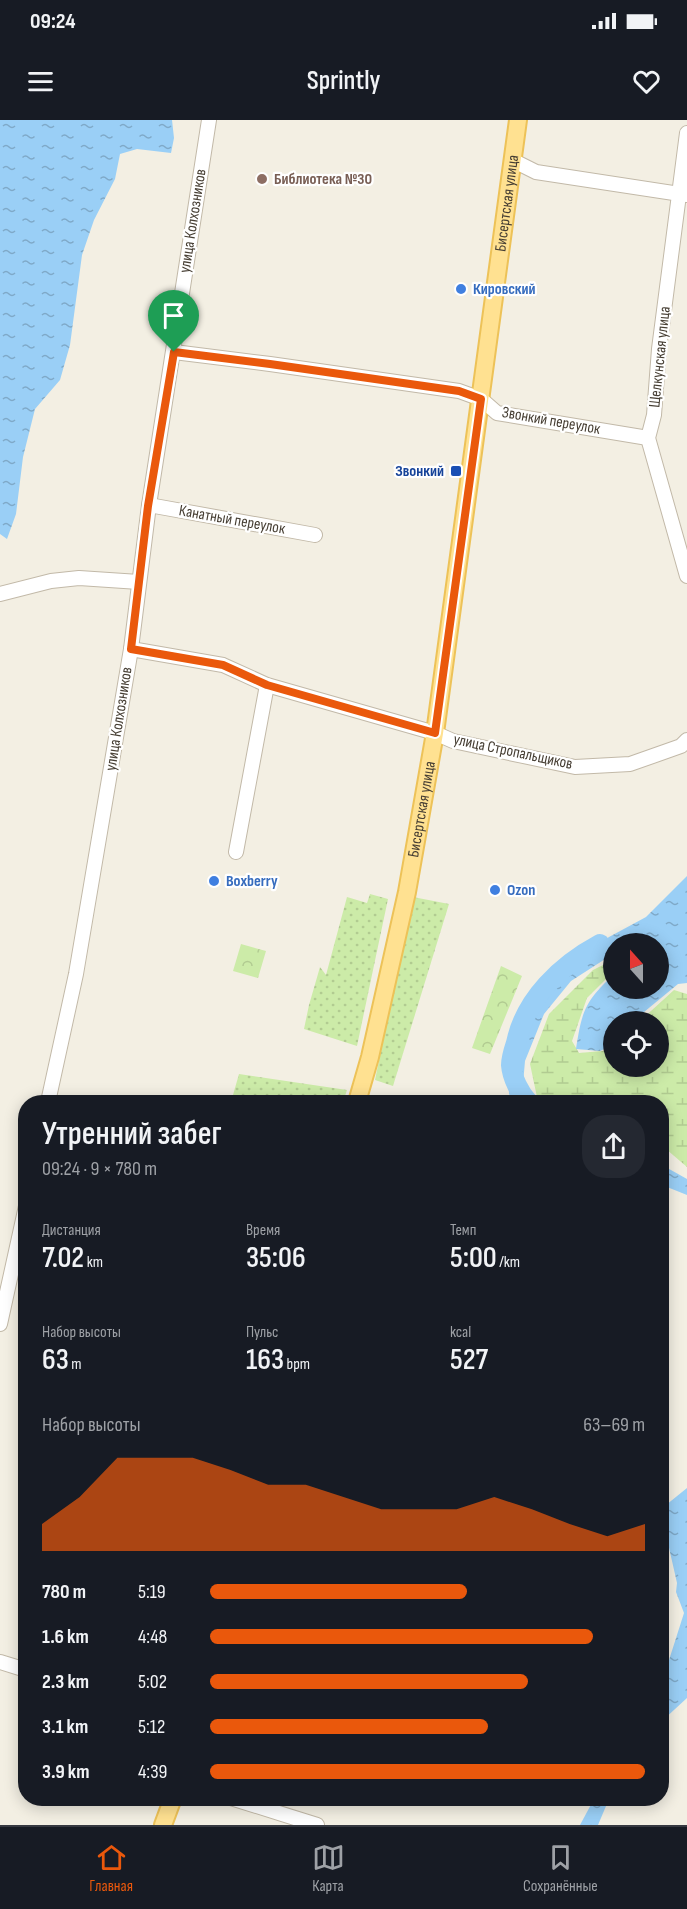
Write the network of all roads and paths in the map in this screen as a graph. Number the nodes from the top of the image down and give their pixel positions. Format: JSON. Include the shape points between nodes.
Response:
{"nodes":[{"id":1,"x":208,"y":120,"type":"edge"},
{"id":2,"x":518,"y":120,"type":"edge"},
{"id":3,"x":687,"y":133,"type":"edge"},
{"id":4,"x":512,"y":160,"type":"junction"},
{"id":5,"x":683,"y":194,"type":"edge"},
{"id":6,"x":174,"y":352,"type":"junction"},
{"id":7,"x":481,"y":399,"type":"junction"},
{"id":8,"x":648,"y":438,"type":"junction"},
{"id":9,"x":148,"y":506,"type":"junction"},
{"id":10,"x":315,"y":535,"type":"dead end"},
{"id":11,"x":687,"y":576,"type":"edge"},
{"id":12,"x":139,"y":582,"type":"junction"},
{"id":13,"x":0,"y":594,"type":"edge"},
{"id":14,"x":131,"y":649,"type":"junction"},
{"id":15,"x":267,"y":685,"type":"junction"},
{"id":16,"x":435,"y":733,"type":"junction"},
{"id":17,"x":687,"y":740,"type":"edge"},
{"id":18,"x":236,"y":852,"type":"dead end"},
{"id":19,"x":50,"y":1095,"type":"edge"},
{"id":20,"x":359,"y":1095,"type":"edge"},
{"id":21,"x":18,"y":1242,"type":"edge"},
{"id":22,"x":0,"y":1324,"type":"edge"},
{"id":23,"x":0,"y":1662,"type":"edge"},
{"id":24,"x":18,"y":1668,"type":"edge"},
{"id":25,"x":170,"y":1806,"type":"edge"},
{"id":26,"x":256,"y":1806,"type":"edge"},
{"id":27,"x":164,"y":1825,"type":"edge"},
{"id":28,"x":316,"y":1825,"type":"edge"}],
"edges":[{"from":1,"to":6,"type":"street","name":"улица Колхозников"},
{"from":2,"to":4,"type":"main road","name":"Бисертская улица"},
{"from":3,"to":5,"type":"street","name":"Щелкунская улица"},
{"from":4,"to":5,"type":"street","via":[[536,172]]},
{"from":4,"to":7,"type":"main road","name":"Бисертская улица"},
{"from":5,"to":8,"type":"street","name":"Щелкунская улица"},
{"from":6,"to":7,"type":"street","name":"Звонкий переулок","via":[[459,391]]},
{"from":6,"to":9,"type":"street","name":"улица Колхозников"},
{"from":7,"to":8,"type":"street","name":"Звонкий переулок","via":[[497,413]]},
{"from":7,"to":16,"type":"main road","name":"Бисертская улица"},
{"from":8,"to":11,"type":"street","name":"Щелкунская улица"},
{"from":9,"to":10,"type":"street","name":"Канатный переулок"},
{"from":9,"to":12,"type":"street","name":"улица Колхозников"},
{"from":12,"to":13,"type":"street","via":[[79,578]]},
{"from":12,"to":14,"type":"street","name":"улица Колхозников"},
{"from":14,"to":15,"type":"street","name":"улица Стропальщиков","via":[[223,665]]},
{"from":14,"to":19,"type":"street","name":"улица Колхозников","via":[[76,974]]},
{"from":15,"to":16,"type":"street","name":"улица Стропальщиков"},
{"from":15,"to":18,"type":"street"},
{"from":16,"to":17,"type":"street","name":"улица Стропальщиков","via":[[453,741],[575,766],[630,764],[681,746]]},
{"from":16,"to":20,"type":"main road","name":"Бисертская улица","via":[[407,892]]},
{"from":21,"to":22,"type":"street"},
{"from":23,"to":24,"type":"street"},
{"from":25,"to":27,"type":"main road"},
{"from":26,"to":28,"type":"street"}]}
